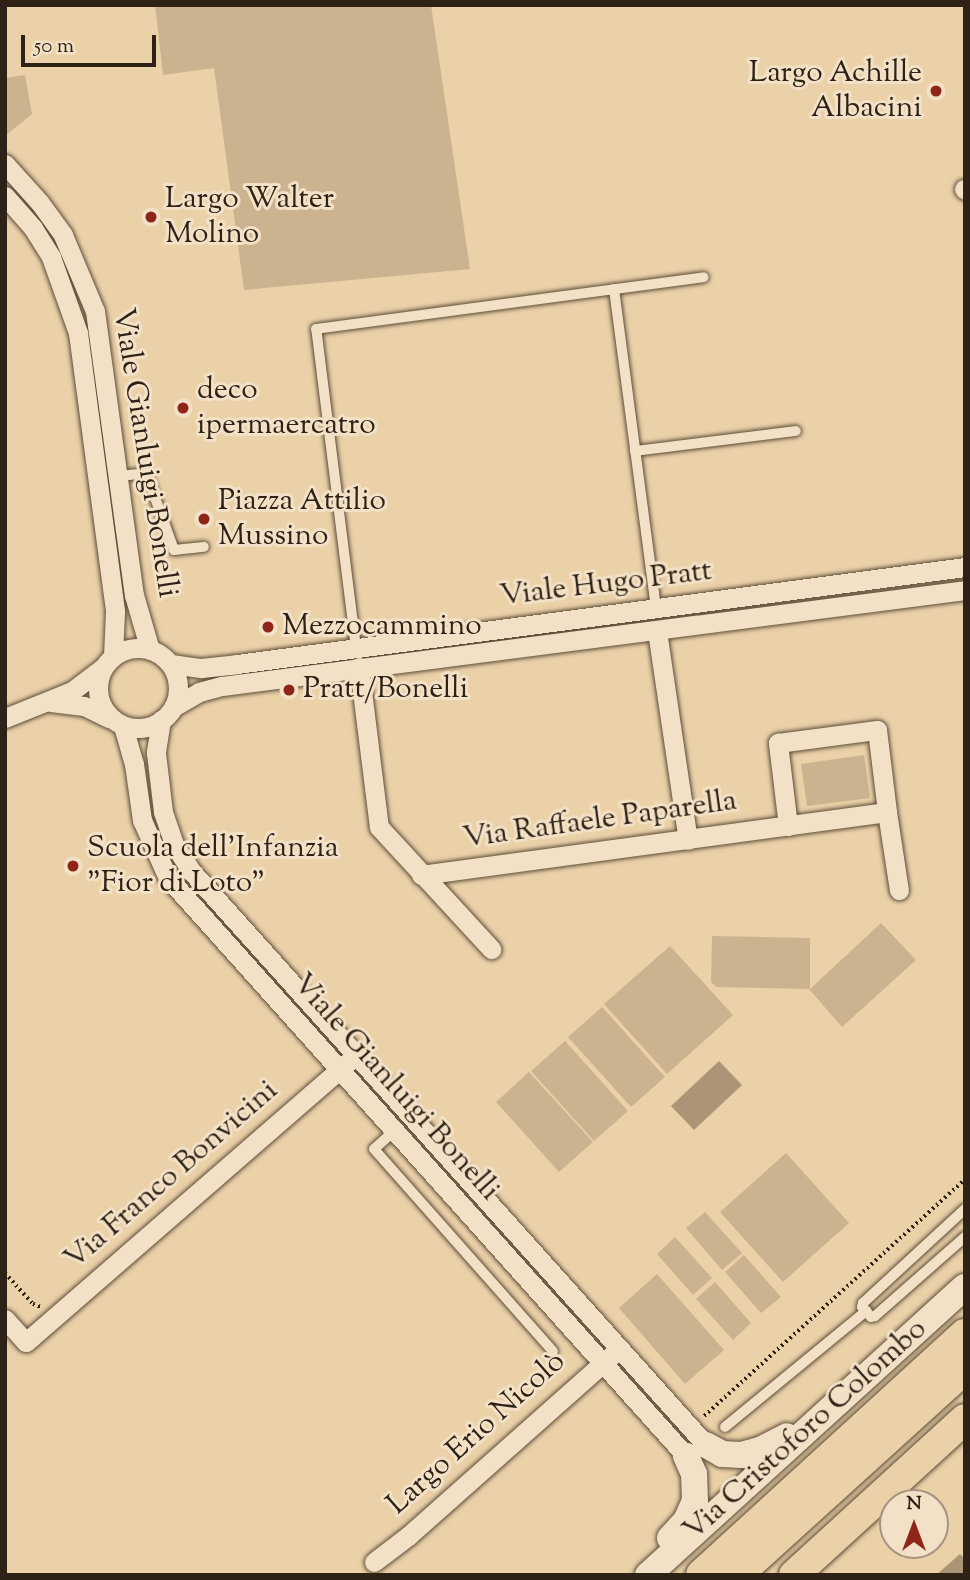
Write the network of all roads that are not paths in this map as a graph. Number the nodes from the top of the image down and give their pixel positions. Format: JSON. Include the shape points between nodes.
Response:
{"nodes":[{"id":1,"x":5,"y":164,"type":"edge"},
{"id":2,"x":5,"y":196,"type":"edge"},
{"id":3,"x":704,"y":277,"type":"dead end"},
{"id":4,"x":614,"y":289,"type":"junction"},
{"id":5,"x":796,"y":430,"type":"dead end"},
{"id":6,"x":635,"y":451,"type":"junction"},
{"id":7,"x":119,"y":476,"type":"junction"},
{"id":8,"x":204,"y":547,"type":"dead end"},
{"id":9,"x":965,"y":567,"type":"edge"},
{"id":10,"x":965,"y":590,"type":"edge"},
{"id":11,"x":656,"y":608,"type":"junction"},
{"id":12,"x":657,"y":631,"type":"junction"},
{"id":13,"x":150,"y":650,"type":"junction"},
{"id":14,"x":357,"y":658,"type":"junction"},
{"id":15,"x":108,"y":662,"type":"junction"},
{"id":16,"x":171,"y":664,"type":"junction"},
{"id":17,"x":43,"y":702,"type":"junction"},
{"id":18,"x":175,"y":706,"type":"junction"},
{"id":19,"x":5,"y":718,"type":"edge"},
{"id":20,"x":161,"y":720,"type":"junction"},
{"id":21,"x":118,"y":723,"type":"junction"},
{"id":22,"x":887,"y":811,"type":"junction"},
{"id":23,"x":788,"y":825,"type":"junction"},
{"id":24,"x":688,"y":840,"type":"junction"},
{"id":25,"x":421,"y":875,"type":"junction"},
{"id":26,"x":899,"y":890,"type":"dead end"},
{"id":27,"x":491,"y":949,"type":"dead end"},
{"id":28,"x":357,"y":1055,"type":"junction"},
{"id":29,"x":340,"y":1069,"type":"junction"},
{"id":30,"x":393,"y":1132,"type":"junction"},
{"id":31,"x":965,"y":1209,"type":"edge"},
{"id":32,"x":965,"y":1237,"type":"edge"},
{"id":33,"x":965,"y":1287,"type":"edge"},
{"id":34,"x":866,"y":1311,"type":"junction"},
{"id":35,"x":5,"y":1319,"type":"edge"},
{"id":36,"x":965,"y":1335,"type":"edge"},
{"id":37,"x":618,"y":1349,"type":"junction"},
{"id":38,"x":553,"y":1351,"type":"dead end"},
{"id":39,"x":603,"y":1362,"type":"junction"},
{"id":40,"x":965,"y":1367,"type":"edge"},
{"id":41,"x":827,"y":1412,"type":"junction"},
{"id":42,"x":965,"y":1419,"type":"edge"},
{"id":43,"x":725,"y":1427,"type":"dead end"},
{"id":44,"x":696,"y":1451,"type":"junction"},
{"id":45,"x":374,"y":1562,"type":"dead end"},
{"id":46,"x":634,"y":1575,"type":"edge"},
{"id":47,"x":648,"y":1575,"type":"edge"},
{"id":48,"x":702,"y":1575,"type":"edge"},
{"id":49,"x":736,"y":1575,"type":"edge"},
{"id":50,"x":794,"y":1575,"type":"edge"}],
"edges":[{"from":1,"to":7,"type":"street","name":"Viale Gianluigi Bonelli","via":[[57,226],[88,290],[98,325]]},
{"from":2,"to":15,"type":"street","name":"Viale Gianluigi Bonelli","via":[[51,257],[78,333],[115,612]]},
{"from":3,"to":4,"type":"lane"},
{"from":4,"to":6,"type":"lane"},
{"from":4,"to":14,"type":"lane","via":[[316,329]]},
{"from":5,"to":6,"type":"lane"},
{"from":6,"to":11,"type":"lane"},
{"from":7,"to":8,"type":"lane","via":[[146,472],[174,550]]},
{"from":7,"to":13,"type":"street","name":"Viale Gianluigi Bonelli","via":[[134,595]]},
{"from":9,"to":11,"type":"street","name":"Viale Hugo Pratt"},
{"from":10,"to":12,"type":"street","name":"Viale Hugo Pratt"},
{"from":11,"to":14,"type":"street","name":"Viale Hugo Pratt"},
{"from":12,"to":14,"type":"street","name":"Viale Hugo Pratt"},
{"from":12,"to":24,"type":"street"},
{"from":13,"to":15,"type":"street","via":[[131,649]]},
{"from":13,"to":16,"type":"street"},
{"from":14,"to":16,"type":"street","name":"Viale Hugo Pratt","via":[[212,667]]},
{"from":14,"to":18,"type":"street","name":"Viale Hugo Pratt","via":[[215,687]]},
{"from":14,"to":25,"type":"street","name":"Via Raffaele Paparella","via":[[379,827]]},
{"from":15,"to":17,"type":"street","via":[[79,688]]},
{"from":15,"to":21,"type":"street","via":[[98,684],[99,698]]},
{"from":16,"to":18,"type":"street","via":[[178,681]]},
{"from":17,"to":19,"type":"street"},
{"from":17,"to":21,"type":"street","via":[[84,706]]},
{"from":18,"to":20,"type":"street"},
{"from":20,"to":21,"type":"street","via":[[141,727]]},
{"from":20,"to":28,"type":"street","name":"Viale Gianluigi Bonelli","via":[[156,753],[161,803],[179,854],[205,889]]},
{"from":21,"to":29,"type":"street","name":"Viale Gianluigi Bonelli","via":[[134,764],[142,820],[164,871]]},
{"from":22,"to":23,"type":"street","name":"Via Raffaele Paparella"},
{"from":22,"to":23,"type":"street","via":[[877,730],[778,743]]},
{"from":22,"to":26,"type":"street"},
{"from":23,"to":24,"type":"street","name":"Via Raffaele Paparella"},
{"from":24,"to":25,"type":"street","name":"Via Raffaele Paparella"},
{"from":25,"to":27,"type":"street","name":"Via Raffaele Paparella"},
{"from":28,"to":29,"type":"street","name":"Via Franco Bonvicini"},
{"from":28,"to":37,"type":"street","name":"Viale Gianluigi Bonelli"},
{"from":29,"to":30,"type":"street","name":"Viale Gianluigi Bonelli"},
{"from":29,"to":35,"type":"street","name":"Via Franco Bonvicini","via":[[26,1342]]},
{"from":30,"to":38,"type":"lane","via":[[374,1149]]},
{"from":30,"to":39,"type":"street","name":"Viale Gianluigi Bonelli"},
{"from":31,"to":34,"type":"lane","via":[[863,1303]]},
{"from":32,"to":34,"type":"lane","via":[[875,1316]]},
{"from":33,"to":41,"type":"main road","name":"Via Cristoforo Colombo"},
{"from":34,"to":43,"type":"lane"},
{"from":36,"to":48,"type":"highway","name":"Via Cristoforo Colombo"},
{"from":37,"to":39,"type":"street","name":"Largo Erio Nicolò"},
{"from":37,"to":44,"type":"street","name":"Viale Gianluigi Bonelli"},
{"from":39,"to":44,"type":"street","name":"Viale Gianluigi Bonelli"},
{"from":39,"to":45,"type":"street","name":"Largo Erio Nicolò"},
{"from":40,"to":49,"type":"highway","name":"Via Cristoforo Colombo"},
{"from":41,"to":44,"type":"main road","via":[[753,1453]]},
{"from":41,"to":47,"type":"main road","name":"Via Cristoforo Colombo"},
{"from":42,"to":50,"type":"main road"},
{"from":44,"to":46,"type":"main road","via":[[690,1513]]}]}
